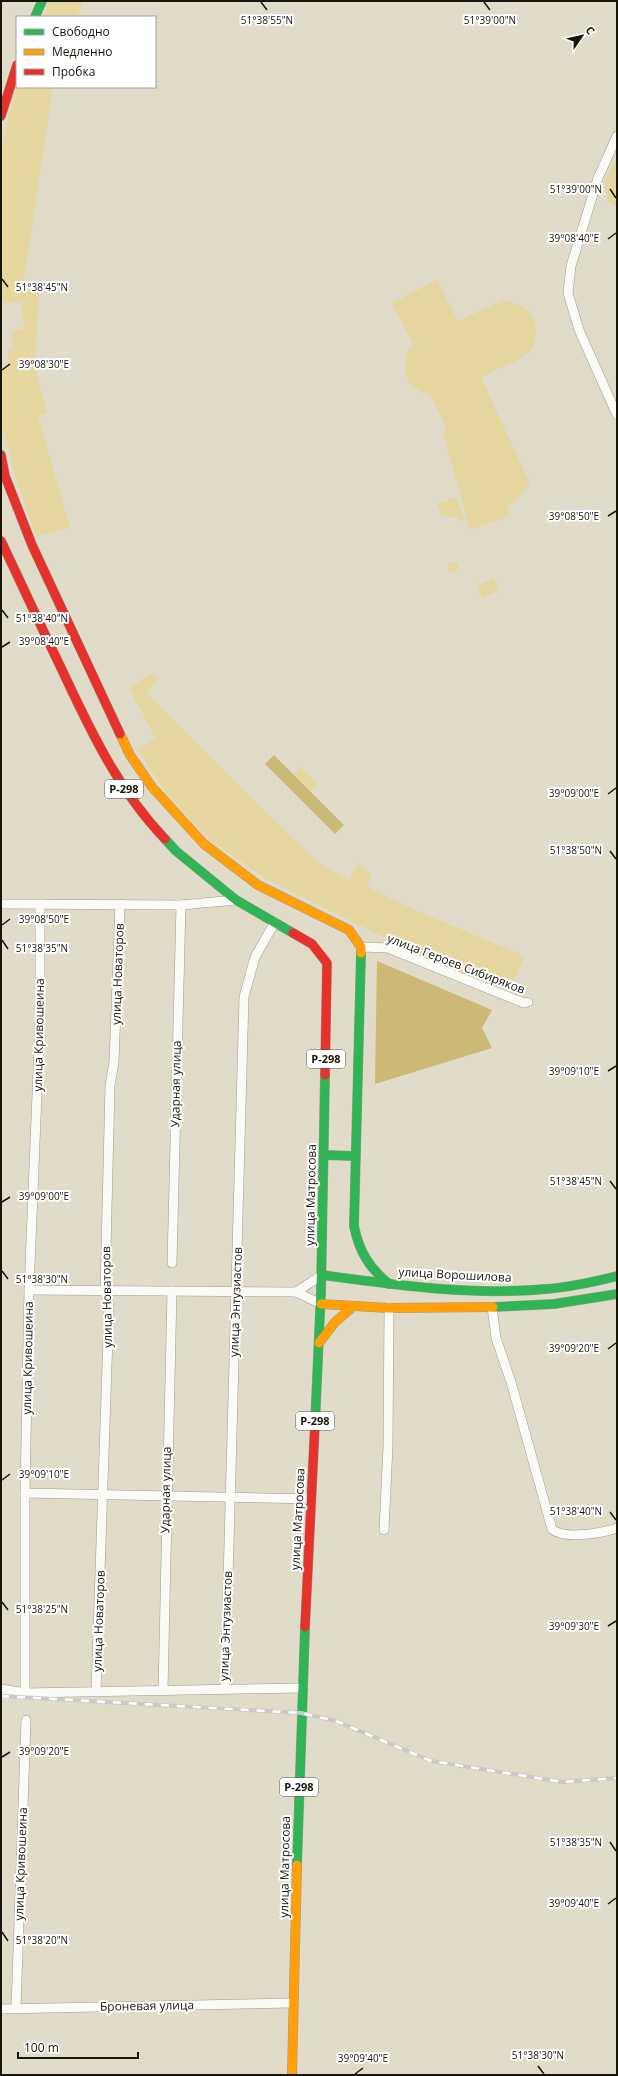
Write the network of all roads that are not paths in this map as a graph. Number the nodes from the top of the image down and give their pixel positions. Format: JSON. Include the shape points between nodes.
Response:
{"nodes":[{"id":1,"x":42,"y":1,"type":"edge"},
{"id":2,"x":35,"y":16,"type":"edge"},
{"id":3,"x":16,"y":68,"type":"edge"},
{"id":4,"x":1,"y":116,"type":"edge"},
{"id":5,"x":617,"y":136,"type":"edge"},
{"id":6,"x":617,"y":414,"type":"edge"},
{"id":7,"x":1,"y":455,"type":"edge"},
{"id":8,"x":3,"y":477,"type":"edge"},
{"id":9,"x":1,"y":541,"type":"edge"},
{"id":10,"x":236,"y":900,"type":"junction"},
{"id":11,"x":1,"y":904,"type":"edge"},
{"id":12,"x":40,"y":904,"type":"junction"},
{"id":13,"x":120,"y":904,"type":"junction"},
{"id":14,"x":181,"y":905,"type":"junction"},
{"id":15,"x":275,"y":922,"type":"junction"},
{"id":16,"x":361,"y":946,"type":"junction"},
{"id":17,"x":528,"y":1002,"type":"dead end"},
{"id":18,"x":324,"y":1155,"type":"junction"},
{"id":19,"x":355,"y":1156,"type":"junction"},
{"id":20,"x":172,"y":1263,"type":"dead end"},
{"id":21,"x":322,"y":1275,"type":"junction"},
{"id":22,"x":617,"y":1276,"type":"edge"},
{"id":23,"x":389,"y":1284,"type":"junction"},
{"id":24,"x":29,"y":1290,"type":"junction"},
{"id":25,"x":105,"y":1291,"type":"junction"},
{"id":26,"x":172,"y":1291,"type":"junction"},
{"id":27,"x":296,"y":1292,"type":"junction"},
{"id":28,"x":236,"y":1293,"type":"junction"},
{"id":29,"x":617,"y":1294,"type":"edge"},
{"id":30,"x":321,"y":1304,"type":"junction"},
{"id":31,"x":354,"y":1306,"type":"junction"},
{"id":32,"x":492,"y":1307,"type":"junction"},
{"id":33,"x":389,"y":1308,"type":"junction"},
{"id":34,"x":319,"y":1343,"type":"junction"},
{"id":35,"x":25,"y":1493,"type":"junction"},
{"id":36,"x":103,"y":1494,"type":"junction"},
{"id":37,"x":166,"y":1496,"type":"junction"},
{"id":38,"x":230,"y":1498,"type":"junction"},
{"id":39,"x":311,"y":1499,"type":"junction"},
{"id":40,"x":617,"y":1528,"type":"edge"},
{"id":41,"x":384,"y":1530,"type":"dead end"},
{"id":42,"x":302,"y":1688,"type":"junction"},
{"id":43,"x":1,"y":1689,"type":"edge"},
{"id":44,"x":225,"y":1689,"type":"junction"},
{"id":45,"x":162,"y":1690,"type":"junction"},
{"id":46,"x":96,"y":1691,"type":"junction"},
{"id":47,"x":25,"y":1693,"type":"junction"},
{"id":48,"x":26,"y":1720,"type":"dead end"},
{"id":49,"x":293,"y":2003,"type":"junction"},
{"id":50,"x":16,"y":2008,"type":"junction"},
{"id":51,"x":1,"y":2009,"type":"edge"},
{"id":52,"x":292,"y":2075,"type":"edge"}],
"edges":[{"from":1,"to":2,"type":"main road"},
{"from":3,"to":4,"type":"main road"},
{"from":5,"to":6,"type":"street","via":[[598,178],[571,266],[568,293],[579,330]]},
{"from":7,"to":8,"type":"main road"},
{"from":8,"to":16,"type":"main road","via":[[64,616],[130,755],[152,787],[204,844],[258,885],[349,930]]},
{"from":9,"to":10,"type":"main road","number":"Р-298","via":[[86,721],[114,774],[144,817],[176,851]]},
{"from":10,"to":14,"type":"street"},
{"from":10,"to":15,"type":"main road","number":"Р-298"},
{"from":11,"to":12,"type":"street"},
{"from":12,"to":13,"type":"street"},
{"from":12,"to":24,"type":"street","name":"улица Кривошеина","via":[[38,1077]]},
{"from":13,"to":14,"type":"street"},
{"from":13,"to":25,"type":"street","name":"улица Новаторов","via":[[114,1062],[110,1086]]},
{"from":14,"to":20,"type":"street","name":"Ударная улица"},
{"from":15,"to":18,"type":"main road","name":"улица Матросова","number":"Р-298","via":[[312,944],[327,963]]},
{"from":15,"to":28,"type":"street","name":"улица Энтузиастов","via":[[255,957],[244,997]]},
{"from":16,"to":17,"type":"street","name":"улица Героев Сибиряков","via":[[388,948],[524,1003]]},
{"from":16,"to":19,"type":"main road"},
{"from":18,"to":19,"type":"main road"},
{"from":18,"to":21,"type":"main road","name":"улица Матросова","number":"Р-298"},
{"from":19,"to":23,"type":"main road","via":[[356,1242],[371,1269]]},
{"from":21,"to":23,"type":"main road","name":"улица Ворошилова"},
{"from":21,"to":27,"type":"street"},
{"from":21,"to":30,"type":"main road","name":"улица Матросова","number":"Р-298"},
{"from":22,"to":23,"type":"main road","name":"улица Ворошилова","via":[[602,1281],[550,1288],[502,1291]]},
{"from":24,"to":25,"type":"street"},
{"from":24,"to":35,"type":"street","name":"улица Кривошеина"},
{"from":25,"to":26,"type":"street"},
{"from":25,"to":36,"type":"street","name":"улица Новаторов","via":[[109,1306]]},
{"from":26,"to":28,"type":"street"},
{"from":26,"to":37,"type":"street","name":"Ударная улица"},
{"from":27,"to":28,"type":"street"},
{"from":27,"to":30,"type":"street"},
{"from":28,"to":38,"type":"street","name":"улица Энтузиастов"},
{"from":29,"to":32,"type":"main road","via":[[554,1304]]},
{"from":30,"to":31,"type":"main road"},
{"from":30,"to":34,"type":"main road","name":"улица Матросова","number":"Р-298"},
{"from":31,"to":33,"type":"main road"},
{"from":31,"to":34,"type":"main road","via":[[340,1315]]},
{"from":32,"to":33,"type":"main road"},
{"from":32,"to":40,"type":"street","via":[[496,1338],[511,1382],[552,1529],[557,1534],[586,1534]]},
{"from":33,"to":41,"type":"street","via":[[388,1446]]},
{"from":34,"to":39,"type":"main road","name":"улица Матросова","number":"Р-298"},
{"from":35,"to":36,"type":"street"},
{"from":35,"to":47,"type":"street","name":"улица Кривошеина"},
{"from":36,"to":37,"type":"street"},
{"from":36,"to":46,"type":"street","name":"улица Новаторов"},
{"from":37,"to":38,"type":"street"},
{"from":37,"to":45,"type":"street","name":"Ударная улица"},
{"from":38,"to":39,"type":"street"},
{"from":38,"to":44,"type":"street","name":"улица Энтузиастов"},
{"from":39,"to":42,"type":"main road","name":"улица Матросова","number":"Р-298"},
{"from":42,"to":44,"type":"street"},
{"from":42,"to":49,"type":"main road","name":"улица Матросова","number":"Р-298"},
{"from":43,"to":47,"type":"street"},
{"from":44,"to":45,"type":"street"},
{"from":45,"to":46,"type":"street"},
{"from":46,"to":47,"type":"street"},
{"from":48,"to":50,"type":"street","name":"улица Кривошеина"},
{"from":49,"to":50,"type":"street","name":"Броневая улица"},
{"from":49,"to":52,"type":"main road","name":"улица Матросова","number":"Р-298"},
{"from":50,"to":51,"type":"street","name":"Броневая улица"}]}
